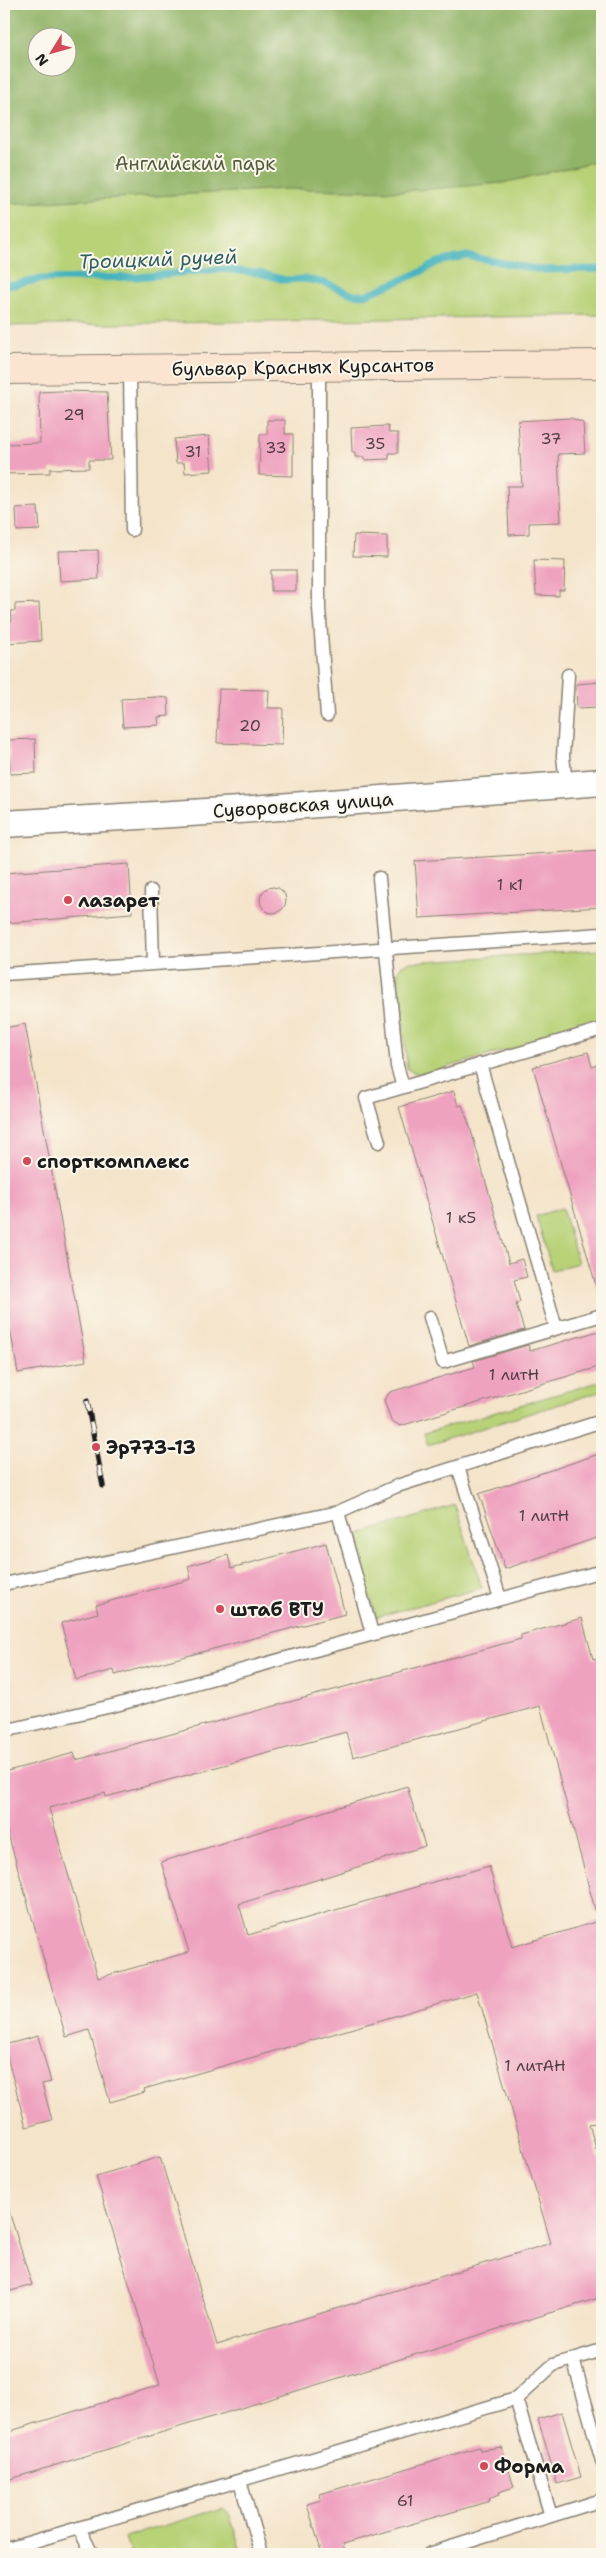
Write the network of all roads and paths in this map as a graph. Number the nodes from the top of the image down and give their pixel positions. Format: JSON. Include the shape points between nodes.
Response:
{"nodes":[{"id":1,"x":602,"y":364,"type":"edge"},
{"id":2,"x":319,"y":367,"type":"junction"},
{"id":3,"x":130,"y":369,"type":"junction"},
{"id":4,"x":4,"y":370,"type":"edge"},
{"id":5,"x":132,"y":530,"type":"dead end"},
{"id":6,"x":568,"y":674,"type":"dead end"},
{"id":7,"x":327,"y":715,"type":"dead end"},
{"id":8,"x":602,"y":782,"type":"edge"},
{"id":9,"x":566,"y":784,"type":"junction"},
{"id":10,"x":4,"y":824,"type":"edge"},
{"id":11,"x":380,"y":878,"type":"dead end"},
{"id":12,"x":151,"y":891,"type":"dead end"},
{"id":13,"x":602,"y":934,"type":"edge"},
{"id":14,"x":386,"y":948,"type":"junction"},
{"id":15,"x":153,"y":963,"type":"junction"},
{"id":16,"x":4,"y":974,"type":"edge"},
{"id":17,"x":602,"y":1029,"type":"edge"},
{"id":18,"x":480,"y":1064,"type":"junction"},
{"id":19,"x":403,"y":1087,"type":"junction"},
{"id":20,"x":379,"y":1142,"type":"dead end"},
{"id":21,"x":602,"y":1315,"type":"edge"},
{"id":22,"x":430,"y":1318,"type":"dead end"},
{"id":23,"x":556,"y":1328,"type":"junction"},
{"id":24,"x":602,"y":1421,"type":"edge"},
{"id":25,"x":458,"y":1467,"type":"junction"},
{"id":26,"x":338,"y":1512,"type":"junction"},
{"id":27,"x":602,"y":1571,"type":"edge"},
{"id":28,"x":4,"y":1584,"type":"edge"},
{"id":29,"x":500,"y":1598,"type":"junction"},
{"id":30,"x":372,"y":1634,"type":"junction"},
{"id":31,"x":4,"y":1732,"type":"edge"},
{"id":32,"x":602,"y":2350,"type":"edge"},
{"id":33,"x":573,"y":2359,"type":"junction"},
{"id":34,"x":516,"y":2399,"type":"junction"},
{"id":35,"x":602,"y":2462,"type":"edge"},
{"id":36,"x":240,"y":2481,"type":"junction"},
{"id":37,"x":602,"y":2500,"type":"edge"},
{"id":38,"x":551,"y":2516,"type":"junction"},
{"id":39,"x":79,"y":2528,"type":"junction"},
{"id":40,"x":4,"y":2550,"type":"edge"},
{"id":41,"x":92,"y":2554,"type":"edge"},
{"id":42,"x":260,"y":2554,"type":"edge"},
{"id":43,"x":429,"y":2554,"type":"edge"}],
"edges":[{"from":1,"to":2,"type":"street","name":"бульвар Красных Курсантов"},
{"from":2,"to":3,"type":"street","name":"бульвар Красных Курсантов"},
{"from":2,"to":7,"type":"lane","via":[[319,608]]},
{"from":3,"to":4,"type":"street","name":"бульвар Красных Курсантов"},
{"from":3,"to":5,"type":"lane"},
{"from":6,"to":9,"type":"lane","via":[[563,756]]},
{"from":8,"to":9,"type":"street","name":"Суворовская улица"},
{"from":9,"to":10,"type":"street","name":"Суворовская улица","via":[[240,810]]},
{"from":11,"to":14,"type":"lane"},
{"from":12,"to":15,"type":"lane"},
{"from":13,"to":14,"type":"lane"},
{"from":14,"to":15,"type":"lane"},
{"from":14,"to":19,"type":"lane","via":[[397,1066]]},
{"from":15,"to":16,"type":"lane"},
{"from":17,"to":18,"type":"lane"},
{"from":18,"to":19,"type":"lane"},
{"from":18,"to":23,"type":"lane"},
{"from":19,"to":20,"type":"lane","via":[[366,1098]]},
{"from":21,"to":23,"type":"lane"},
{"from":22,"to":23,"type":"lane","via":[[443,1362]]},
{"from":24,"to":25,"type":"lane"},
{"from":25,"to":26,"type":"lane","via":[[397,1486]]},
{"from":25,"to":29,"type":"lane"},
{"from":26,"to":28,"type":"lane"},
{"from":26,"to":30,"type":"lane"},
{"from":27,"to":29,"type":"lane"},
{"from":29,"to":30,"type":"lane"},
{"from":30,"to":31,"type":"lane","via":[[116,1705]]},
{"from":32,"to":33,"type":"lane"},
{"from":33,"to":34,"type":"lane","via":[[553,2365]]},
{"from":33,"to":35,"type":"lane"},
{"from":34,"to":36,"type":"lane"},
{"from":34,"to":38,"type":"lane"},
{"from":36,"to":39,"type":"lane"},
{"from":36,"to":42,"type":"lane"},
{"from":37,"to":38,"type":"lane"},
{"from":38,"to":43,"type":"lane"},
{"from":39,"to":40,"type":"lane"},
{"from":39,"to":41,"type":"lane"}]}
